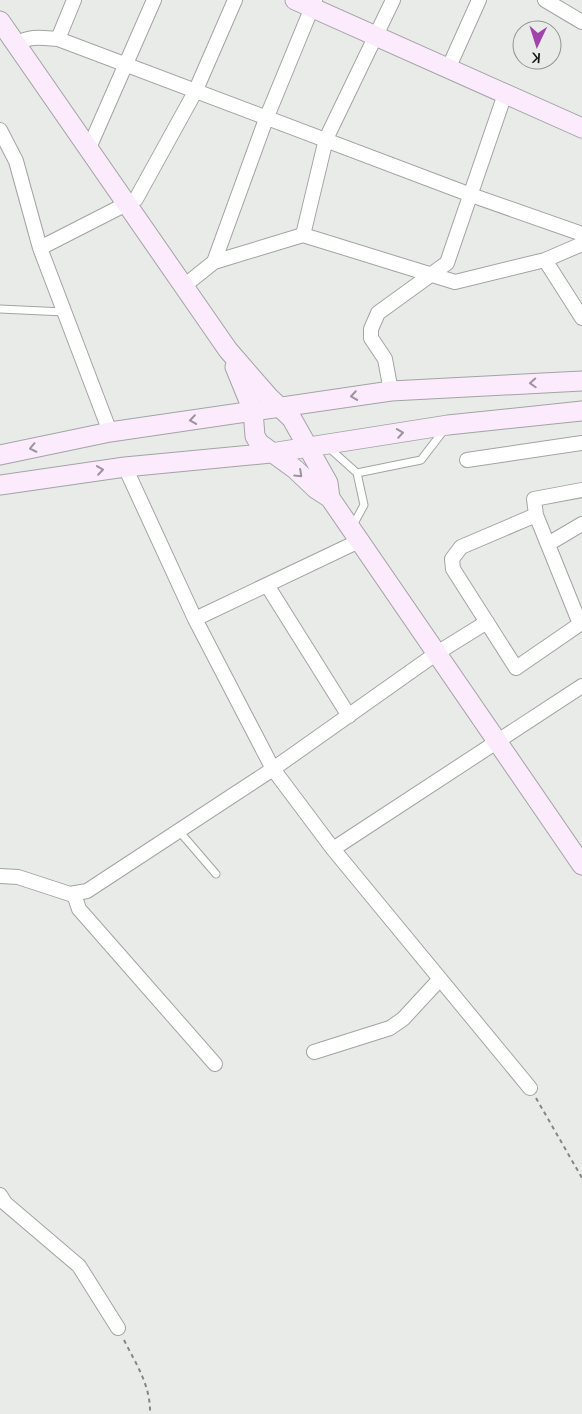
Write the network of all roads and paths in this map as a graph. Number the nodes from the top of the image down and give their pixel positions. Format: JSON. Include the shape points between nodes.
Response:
{"nodes":[{"id":1,"x":74,"y":0,"type":"edge"},
{"id":2,"x":154,"y":0,"type":"edge"},
{"id":3,"x":235,"y":0,"type":"edge"},
{"id":4,"x":393,"y":0,"type":"edge"},
{"id":5,"x":479,"y":0,"type":"edge"},
{"id":6,"x":545,"y":0,"type":"edge"},
{"id":7,"x":307,"y":2,"type":"edge"},
{"id":8,"x":0,"y":21,"type":"edge"},
{"id":9,"x":582,"y":22,"type":"edge"},
{"id":10,"x":377,"y":36,"type":"junction"},
{"id":11,"x":58,"y":40,"type":"junction"},
{"id":12,"x":17,"y":44,"type":"junction"},
{"id":13,"x":125,"y":65,"type":"junction"},
{"id":14,"x":448,"y":69,"type":"junction"},
{"id":15,"x":195,"y":92,"type":"junction"},
{"id":16,"x":505,"y":94,"type":"junction"},
{"id":17,"x":266,"y":119,"type":"junction"},
{"id":18,"x":582,"y":128,"type":"edge"},
{"id":19,"x":0,"y":130,"type":"edge"},
{"id":20,"x":326,"y":139,"type":"junction"},
{"id":21,"x":89,"y":148,"type":"junction"},
{"id":22,"x":471,"y":195,"type":"junction"},
{"id":23,"x":128,"y":205,"type":"junction"},
{"id":24,"x":582,"y":234,"type":"edge"},
{"id":25,"x":303,"y":235,"type":"junction"},
{"id":26,"x":582,"y":244,"type":"edge"},
{"id":27,"x":40,"y":248,"type":"junction"},
{"id":28,"x":545,"y":260,"type":"junction"},
{"id":29,"x":214,"y":262,"type":"junction"},
{"id":30,"x":430,"y":276,"type":"junction"},
{"id":31,"x":184,"y":286,"type":"junction"},
{"id":32,"x":0,"y":309,"type":"edge"},
{"id":33,"x":64,"y":312,"type":"junction"},
{"id":34,"x":582,"y":318,"type":"edge"},
{"id":35,"x":228,"y":350,"type":"junction"},
{"id":36,"x":582,"y":381,"type":"edge"},
{"id":37,"x":392,"y":391,"type":"junction"},
{"id":38,"x":281,"y":407,"type":"junction"},
{"id":39,"x":252,"y":411,"type":"junction"},
{"id":40,"x":582,"y":411,"type":"edge"},
{"id":41,"x":448,"y":426,"type":"junction"},
{"id":42,"x":110,"y":432,"type":"junction"},
{"id":43,"x":582,"y":443,"type":"edge"},
{"id":44,"x":326,"y":445,"type":"junction"},
{"id":45,"x":307,"y":448,"type":"junction"},
{"id":46,"x":271,"y":454,"type":"junction"},
{"id":47,"x":0,"y":455,"type":"edge"},
{"id":48,"x":467,"y":460,"type":"dead end"},
{"id":49,"x":125,"y":467,"type":"junction"},
{"id":50,"x":357,"y":473,"type":"junction"},
{"id":51,"x":0,"y":485,"type":"edge"},
{"id":52,"x":582,"y":490,"type":"edge"},
{"id":53,"x":330,"y":498,"type":"junction"},
{"id":54,"x":536,"y":515,"type":"junction"},
{"id":55,"x":582,"y":524,"type":"edge"},
{"id":56,"x":354,"y":535,"type":"junction"},
{"id":57,"x":548,"y":544,"type":"junction"},
{"id":58,"x":267,"y":585,"type":"junction"},
{"id":59,"x":195,"y":619,"type":"junction"},
{"id":60,"x":487,"y":622,"type":"junction"},
{"id":61,"x":437,"y":653,"type":"junction"},
{"id":62,"x":582,"y":686,"type":"edge"},
{"id":63,"x":348,"y":716,"type":"junction"},
{"id":64,"x":496,"y":742,"type":"junction"},
{"id":65,"x":273,"y":769,"type":"junction"},
{"id":66,"x":179,"y":831,"type":"junction"},
{"id":67,"x":333,"y":849,"type":"junction"},
{"id":68,"x":582,"y":865,"type":"edge"},
{"id":69,"x":216,"y":874,"type":"dead end"},
{"id":70,"x":0,"y":876,"type":"edge"},
{"id":71,"x":74,"y":894,"type":"junction"},
{"id":72,"x":440,"y":978,"type":"junction"},
{"id":73,"x":314,"y":1052,"type":"dead end"},
{"id":74,"x":215,"y":1064,"type":"dead end"},
{"id":75,"x":530,"y":1088,"type":"joint"},
{"id":76,"x":582,"y":1178,"type":"edge"},
{"id":77,"x":0,"y":1195,"type":"edge"},
{"id":78,"x":118,"y":1328,"type":"joint"},
{"id":79,"x":150,"y":1414,"type":"edge"}],
"edges":[{"from":1,"to":11,"type":"street"},
{"from":2,"to":13,"type":"street"},
{"from":3,"to":15,"type":"street"},
{"from":4,"to":10,"type":"street"},
{"from":5,"to":14,"type":"street"},
{"from":6,"to":9,"type":"street"},
{"from":7,"to":10,"type":"main road"},
{"from":7,"to":17,"type":"street"},
{"from":8,"to":12,"type":"main road"},
{"from":10,"to":14,"type":"main road"},
{"from":10,"to":20,"type":"street"},
{"from":11,"to":12,"type":"street","via":[[40,37],[24,39]]},
{"from":11,"to":13,"type":"street"},
{"from":12,"to":21,"type":"main road"},
{"from":13,"to":15,"type":"street"},
{"from":13,"to":21,"type":"street"},
{"from":14,"to":16,"type":"main road"},
{"from":15,"to":17,"type":"street"},
{"from":15,"to":23,"type":"street","via":[[136,199]]},
{"from":16,"to":18,"type":"main road"},
{"from":16,"to":22,"type":"street"},
{"from":17,"to":20,"type":"street"},
{"from":17,"to":29,"type":"street"},
{"from":19,"to":27,"type":"street","via":[[16,161]]},
{"from":20,"to":22,"type":"street"},
{"from":20,"to":25,"type":"street"},
{"from":21,"to":23,"type":"main road"},
{"from":22,"to":24,"type":"street"},
{"from":22,"to":30,"type":"street","via":[[447,263]]},
{"from":23,"to":27,"type":"street"},
{"from":23,"to":31,"type":"main road"},
{"from":25,"to":29,"type":"street"},
{"from":25,"to":30,"type":"street"},
{"from":26,"to":28,"type":"street"},
{"from":27,"to":33,"type":"street"},
{"from":28,"to":30,"type":"street","via":[[455,282]]},
{"from":28,"to":34,"type":"street"},
{"from":29,"to":31,"type":"street"},
{"from":30,"to":37,"type":"street","via":[[378,313],[374,320],[371,338],[385,359]]},
{"from":31,"to":35,"type":"main road"},
{"from":32,"to":33,"type":"lane"},
{"from":33,"to":42,"type":"street"},
{"from":35,"to":38,"type":"main road"},
{"from":35,"to":39,"type":"main road"},
{"from":36,"to":37,"type":"main road","one_way":true},
{"from":37,"to":38,"type":"main road","one_way":true},
{"from":38,"to":39,"type":"main road"},
{"from":38,"to":45,"type":"main road","via":[[292,419]]},
{"from":39,"to":42,"type":"main road","one_way":true},
{"from":39,"to":46,"type":"main road","via":[[255,436]]},
{"from":40,"to":41,"type":"main road"},
{"from":44,"to":41,"type":"main road","one_way":true},
{"from":41,"to":50,"type":"lane","via":[[421,460]]},
{"from":42,"to":47,"type":"main road","one_way":true},
{"from":43,"to":48,"type":"street"},
{"from":44,"to":45,"type":"main road"},
{"from":44,"to":50,"type":"lane"},
{"from":45,"to":46,"type":"main road"},
{"from":45,"to":53,"type":"main road","via":[[328,483]]},
{"from":46,"to":49,"type":"main road"},
{"from":46,"to":53,"type":"main road","one_way":true},
{"from":51,"to":49,"type":"main road","one_way":true},
{"from":49,"to":59,"type":"street"},
{"from":50,"to":56,"type":"lane","via":[[364,505]]},
{"from":52,"to":54,"type":"street","via":[[534,500]]},
{"from":53,"to":56,"type":"main road"},
{"from":54,"to":57,"type":"street"},
{"from":54,"to":60,"type":"street","via":[[460,547],[454,554],[453,569]]},
{"from":55,"to":57,"type":"street"},
{"from":56,"to":58,"type":"street"},
{"from":56,"to":61,"type":"main road"},
{"from":57,"to":60,"type":"street","via":[[580,624],[516,668]]},
{"from":58,"to":59,"type":"street"},
{"from":58,"to":63,"type":"street"},
{"from":59,"to":65,"type":"street"},
{"from":60,"to":61,"type":"street"},
{"from":61,"to":63,"type":"street"},
{"from":61,"to":64,"type":"main road"},
{"from":62,"to":64,"type":"street"},
{"from":63,"to":65,"type":"street"},
{"from":64,"to":67,"type":"street"},
{"from":64,"to":68,"type":"main road"},
{"from":65,"to":66,"type":"street"},
{"from":65,"to":67,"type":"street"},
{"from":66,"to":69,"type":"lane"},
{"from":66,"to":71,"type":"street","via":[[88,891]]},
{"from":67,"to":72,"type":"street"},
{"from":70,"to":71,"type":"street","via":[[18,877]]},
{"from":71,"to":74,"type":"street","via":[[78,909]]},
{"from":72,"to":73,"type":"street","via":[[403,1019],[390,1028]]},
{"from":72,"to":75,"type":"street"},
{"from":75,"to":76,"type":"path"},
{"from":77,"to":78,"type":"street","via":[[5,1203],[79,1266]]},
{"from":78,"to":79,"type":"path","via":[[144,1377],[151,1403]]}]}
